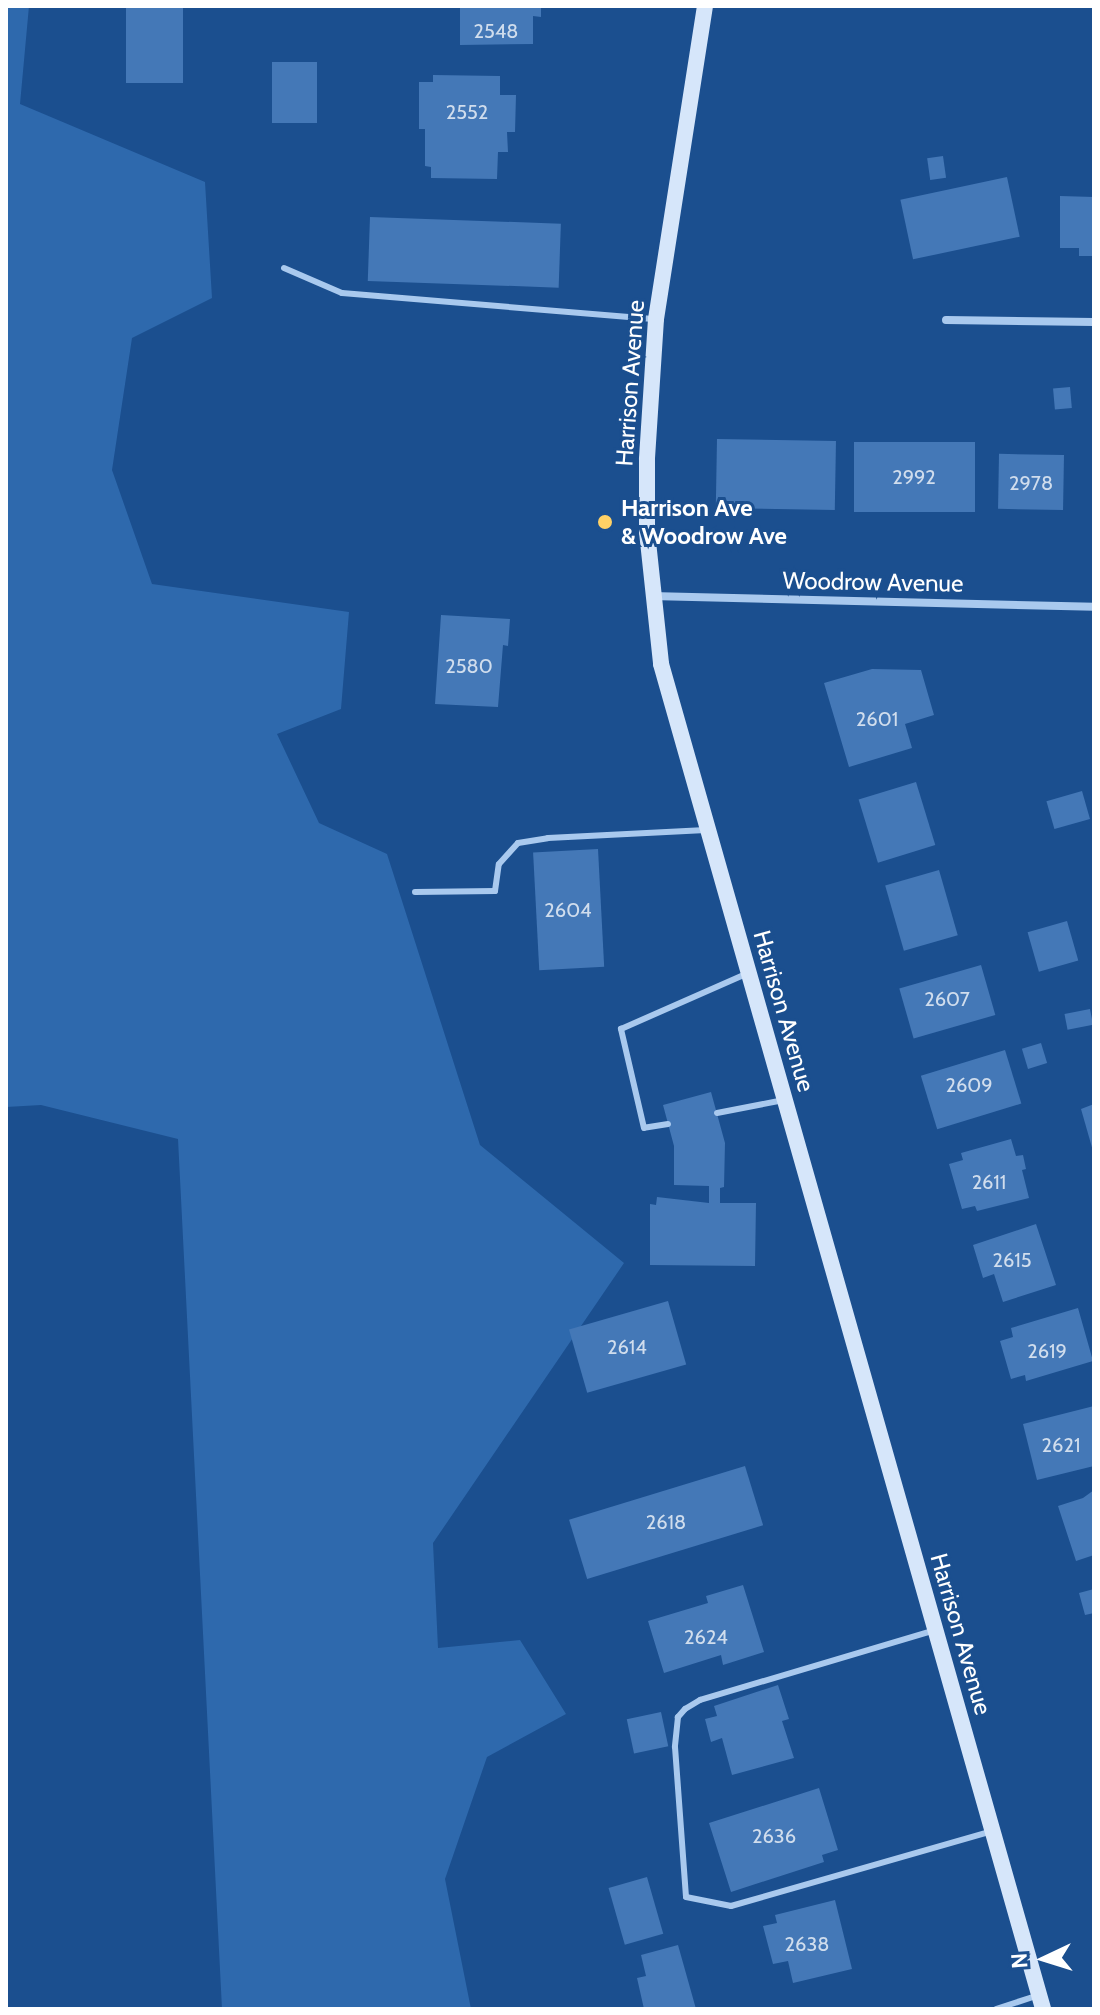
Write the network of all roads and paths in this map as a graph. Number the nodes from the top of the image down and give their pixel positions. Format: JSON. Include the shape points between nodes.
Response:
{"nodes":[{"id":1,"x":705,"y":6,"type":"edge"},
{"id":2,"x":284,"y":268,"type":"dead end"},
{"id":3,"x":656,"y":319,"type":"junction"},
{"id":4,"x":946,"y":320,"type":"dead end"},
{"id":5,"x":1094,"y":322,"type":"edge"},
{"id":6,"x":651,"y":596,"type":"junction"},
{"id":7,"x":1094,"y":607,"type":"edge"},
{"id":8,"x":708,"y":830,"type":"junction"},
{"id":9,"x":415,"y":892,"type":"dead end"},
{"id":10,"x":748,"y":973,"type":"junction"},
{"id":11,"x":784,"y":1100,"type":"junction"},
{"id":12,"x":717,"y":1113,"type":"dead end"},
{"id":13,"x":668,"y":1124,"type":"dead end"},
{"id":14,"x":935,"y":1630,"type":"junction"},
{"id":15,"x":993,"y":1831,"type":"junction"},
{"id":16,"x":1041,"y":2002,"type":"edge"},
{"id":17,"x":996,"y":2009,"type":"edge"}],
"edges":[{"from":1,"to":3,"type":"main road","name":"Harrison Avenue"},
{"from":2,"to":3,"type":"lane","via":[[342,293]]},
{"from":3,"to":6,"type":"main road","name":"Harrison Avenue","via":[[647,460]]},
{"from":4,"to":5,"type":"street"},
{"from":6,"to":7,"type":"street","name":"Woodrow Avenue"},
{"from":6,"to":8,"type":"main road","name":"Harrison Avenue","via":[[661,664]]},
{"from":8,"to":9,"type":"lane","via":[[518,843],[499,864],[495,891]]},
{"from":8,"to":10,"type":"main road","name":"Harrison Avenue"},
{"from":10,"to":11,"type":"main road","name":"Harrison Avenue"},
{"from":10,"to":13,"type":"lane","via":[[621,1029],[644,1128]]},
{"from":11,"to":12,"type":"lane"},
{"from":11,"to":14,"type":"main road","name":"Harrison Avenue"},
{"from":14,"to":15,"type":"main road","name":"Harrison Avenue"},
{"from":14,"to":15,"type":"lane","via":[[700,1700],[685,1709],[678,1717],[675,1747],[686,1897],[731,1906]]},
{"from":15,"to":16,"type":"main road","name":"Harrison Avenue"},
{"from":16,"to":17,"type":"lane"}]}
